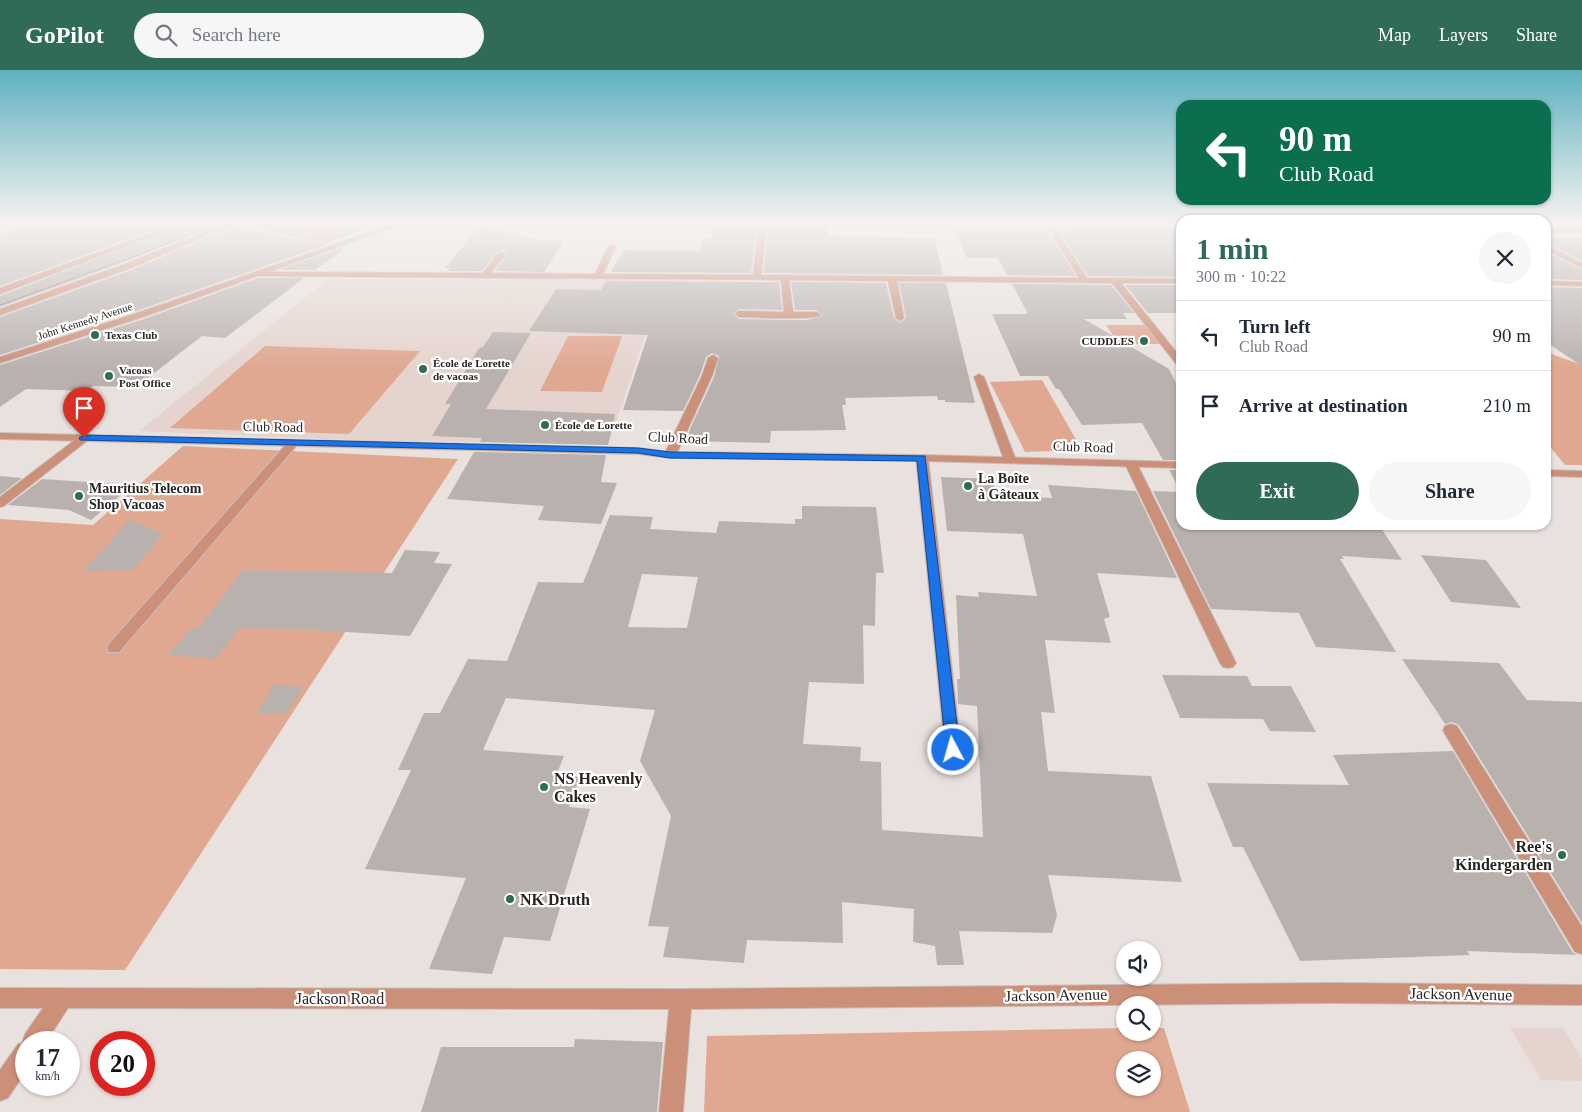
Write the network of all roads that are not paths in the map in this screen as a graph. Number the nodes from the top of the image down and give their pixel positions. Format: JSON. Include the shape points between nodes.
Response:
{"nodes":[{"id":1,"x":53,"y":272,"type":"edge"},
{"id":2,"x":112,"y":272,"type":"edge"},
{"id":3,"x":265,"y":272,"type":"edge"},
{"id":4,"x":488,"y":272,"type":"edge"},
{"id":5,"x":600,"y":272,"type":"edge"},
{"id":6,"x":758,"y":272,"type":"edge"},
{"id":7,"x":1080,"y":272,"type":"edge"},
{"id":8,"x":258,"y":274,"type":"junction"},
{"id":9,"x":485,"y":276,"type":"junction"},
{"id":10,"x":598,"y":276,"type":"junction"},
{"id":11,"x":757,"y":278,"type":"junction"},
{"id":12,"x":785,"y":278,"type":"junction"},
{"id":13,"x":892,"y":279,"type":"junction"},
{"id":14,"x":1085,"y":280,"type":"junction"},
{"id":15,"x":1115,"y":280,"type":"junction"},
{"id":16,"x":1176,"y":281,"type":"edge"},
{"id":17,"x":1551,"y":283,"type":"edge"},
{"id":18,"x":1582,"y":284,"type":"edge"},
{"id":19,"x":0,"y":291,"type":"edge"},
{"id":20,"x":0,"y":312,"type":"edge"},
{"id":21,"x":739,"y":314,"type":"dead end"},
{"id":22,"x":789,"y":315,"type":"junction"},
{"id":23,"x":817,"y":315,"type":"dead end"},
{"id":24,"x":900,"y":318,"type":"dead end"},
{"id":25,"x":713,"y":358,"type":"dead end"},
{"id":26,"x":1176,"y":358,"type":"edge"},
{"id":27,"x":0,"y":360,"type":"edge"},
{"id":28,"x":980,"y":377,"type":"dead end"},
{"id":29,"x":0,"y":436,"type":"edge"},
{"id":30,"x":84,"y":438,"type":"junction"},
{"id":31,"x":294,"y":443,"type":"junction"},
{"id":32,"x":670,"y":455,"type":"junction"},
{"id":33,"x":922,"y":458,"type":"junction"},
{"id":34,"x":1010,"y":460,"type":"junction"},
{"id":35,"x":1131,"y":464,"type":"junction"},
{"id":36,"x":1176,"y":465,"type":"edge"},
{"id":37,"x":1551,"y":473,"type":"edge"},
{"id":38,"x":1582,"y":474,"type":"edge"},
{"id":39,"x":0,"y":503,"type":"edge"},
{"id":40,"x":114,"y":648,"type":"dead end"},
{"id":41,"x":1228,"y":663,"type":"dead end"},
{"id":42,"x":1451,"y":730,"type":"dead end"},
{"id":43,"x":953,"y":750,"type":"dead end"},
{"id":44,"x":1582,"y":946,"type":"edge"},
{"id":45,"x":1582,"y":995,"type":"edge"},
{"id":46,"x":0,"y":998,"type":"edge"},
{"id":47,"x":63,"y":998,"type":"junction"},
{"id":48,"x":681,"y":999,"type":"junction"},
{"id":49,"x":40,"y":1031,"type":"edge"},
{"id":50,"x":15,"y":1068,"type":"edge"},
{"id":51,"x":0,"y":1090,"type":"edge"},
{"id":52,"x":671,"y":1112,"type":"edge"}],
"edges":[{"from":1,"to":19,"type":"street"},
{"from":2,"to":20,"type":"street"},
{"from":3,"to":8,"type":"street","name":"John Kennedy Avenue"},
{"from":4,"to":9,"type":"street"},
{"from":5,"to":10,"type":"street"},
{"from":6,"to":11,"type":"street"},
{"from":7,"to":14,"type":"street"},
{"from":8,"to":9,"type":"street"},
{"from":8,"to":27,"type":"street","name":"John Kennedy Avenue"},
{"from":9,"to":10,"type":"street"},
{"from":10,"to":11,"type":"street"},
{"from":11,"to":12,"type":"street"},
{"from":12,"to":13,"type":"street"},
{"from":12,"to":22,"type":"street"},
{"from":13,"to":14,"type":"street"},
{"from":13,"to":24,"type":"street"},
{"from":14,"to":15,"type":"street"},
{"from":15,"to":16,"type":"street"},
{"from":15,"to":26,"type":"street"},
{"from":17,"to":18,"type":"street"},
{"from":21,"to":22,"type":"street"},
{"from":22,"to":23,"type":"street"},
{"from":25,"to":32,"type":"street"},
{"from":28,"to":34,"type":"street"},
{"from":29,"to":30,"type":"street","name":"Club Road"},
{"from":30,"to":31,"type":"street","name":"Club Road"},
{"from":30,"to":39,"type":"street"},
{"from":31,"to":32,"type":"street","name":"Club Road","via":[[638,451]]},
{"from":31,"to":40,"type":"street"},
{"from":32,"to":33,"type":"street","name":"Club Road"},
{"from":33,"to":34,"type":"street","name":"Club Road"},
{"from":33,"to":43,"type":"street"},
{"from":34,"to":35,"type":"street","name":"Club Road"},
{"from":35,"to":36,"type":"street","name":"Club Road"},
{"from":35,"to":41,"type":"street"},
{"from":37,"to":38,"type":"street"},
{"from":42,"to":44,"type":"street"},
{"from":45,"to":48,"type":"street","name":"Jackson Avenue","via":[[1332,993]]},
{"from":46,"to":47,"type":"street","name":"Jackson Road"},
{"from":47,"to":48,"type":"street","name":"Jackson Road"},
{"from":47,"to":49,"type":"street"},
{"from":48,"to":52,"type":"street"},
{"from":50,"to":51,"type":"street"}]}
